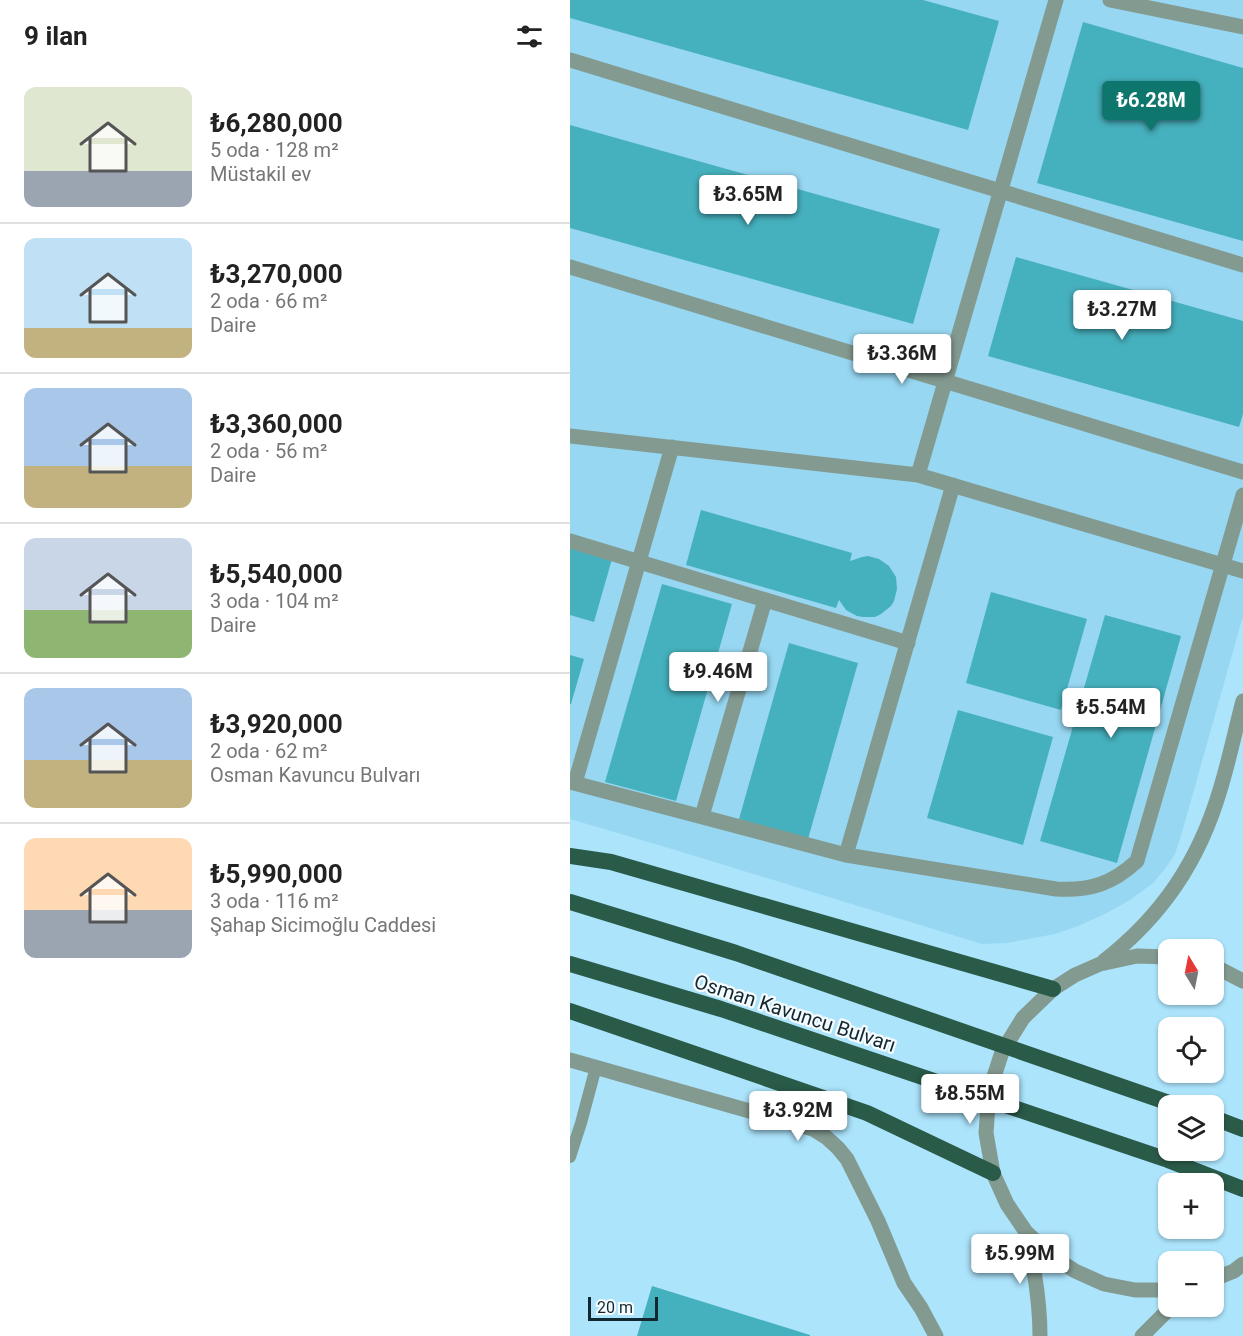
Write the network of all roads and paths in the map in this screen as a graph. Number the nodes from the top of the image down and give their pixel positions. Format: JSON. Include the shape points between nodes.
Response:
{"nodes":[{"id":1,"x":1056,"y":0,"type":"edge"},
{"id":2,"x":1110,"y":0,"type":"edge"},
{"id":3,"x":1243,"y":27,"type":"edge"},
{"id":4,"x":570,"y":60,"type":"edge"},
{"id":5,"x":1001,"y":191,"type":"junction"},
{"id":6,"x":1243,"y":265,"type":"edge"},
{"id":7,"x":570,"y":267,"type":"edge"},
{"id":8,"x":946,"y":381,"type":"junction"},
{"id":9,"x":570,"y":436,"type":"edge"},
{"id":10,"x":672,"y":447,"type":"junction"},
{"id":11,"x":1243,"y":472,"type":"edge"},
{"id":12,"x":918,"y":475,"type":"junction"},
{"id":13,"x":953,"y":485,"type":"junction"},
{"id":14,"x":1243,"y":495,"type":"edge"},
{"id":15,"x":570,"y":541,"type":"edge"},
{"id":16,"x":639,"y":562,"type":"junction"},
{"id":17,"x":1223,"y":565,"type":"junction"},
{"id":18,"x":1243,"y":571,"type":"edge"},
{"id":19,"x":765,"y":600,"type":"junction"},
{"id":20,"x":908,"y":643,"type":"junction"},
{"id":21,"x":1243,"y":701,"type":"edge"},
{"id":22,"x":572,"y":782,"type":"edge"},
{"id":23,"x":702,"y":816,"type":"junction"},
{"id":24,"x":846,"y":855,"type":"junction"},
{"id":25,"x":570,"y":856,"type":"edge"},
{"id":26,"x":570,"y":902,"type":"edge"},
{"id":27,"x":1158,"y":957,"type":"edge"},
{"id":28,"x":570,"y":964,"type":"edge"},
{"id":29,"x":1100,"y":964,"type":"junction"},
{"id":30,"x":1224,"y":971,"type":"edge"},
{"id":31,"x":1243,"y":981,"type":"edge"},
{"id":32,"x":1053,"y":989,"type":"junction"},
{"id":33,"x":570,"y":1011,"type":"edge"},
{"id":34,"x":570,"y":1060,"type":"edge"},
{"id":35,"x":596,"y":1067,"type":"junction"},
{"id":36,"x":1158,"y":1099,"type":"edge"},
{"id":37,"x":1224,"y":1122,"type":"edge"},
{"id":38,"x":1243,"y":1129,"type":"edge"},
{"id":39,"x":570,"y":1157,"type":"edge"},
{"id":40,"x":993,"y":1173,"type":"junction"},
{"id":41,"x":1243,"y":1189,"type":"edge"},
{"id":42,"x":1026,"y":1232,"type":"junction"},
{"id":43,"x":1243,"y":1264,"type":"edge"},
{"id":44,"x":1224,"y":1275,"type":"edge"},
{"id":45,"x":1158,"y":1290,"type":"edge"},
{"id":46,"x":1161,"y":1317,"type":"edge"},
{"id":47,"x":936,"y":1336,"type":"edge"},
{"id":48,"x":1040,"y":1336,"type":"edge"},
{"id":49,"x":1142,"y":1336,"type":"edge"}],
"edges":[{"from":1,"to":5,"type":"street"},
{"from":2,"to":3,"type":"street"},
{"from":4,"to":5,"type":"street"},
{"from":5,"to":6,"type":"street"},
{"from":5,"to":8,"type":"street"},
{"from":7,"to":8,"type":"street"},
{"from":8,"to":11,"type":"street"},
{"from":8,"to":12,"type":"street"},
{"from":9,"to":10,"type":"street"},
{"from":10,"to":12,"type":"street"},
{"from":10,"to":16,"type":"street"},
{"from":12,"to":13,"type":"street"},
{"from":13,"to":17,"type":"street"},
{"from":13,"to":20,"type":"street"},
{"from":14,"to":17,"type":"street"},
{"from":15,"to":16,"type":"street"},
{"from":16,"to":19,"type":"street"},
{"from":16,"to":22,"type":"street"},
{"from":17,"to":18,"type":"street"},
{"from":17,"to":24,"type":"street","via":[[1137,861],[1126,871],[1098,886],[1070,890]]},
{"from":19,"to":20,"type":"street"},
{"from":19,"to":23,"type":"street"},
{"from":20,"to":24,"type":"street"},
{"from":21,"to":29,"type":"street","via":[[1220,790],[1185,872],[1156,913]]},
{"from":22,"to":23,"type":"street"},
{"from":23,"to":24,"type":"street"},
{"from":25,"to":32,"type":"highway","via":[[611,862]]},
{"from":26,"to":36,"type":"highway","name":"Osman Kavuncu Bulvarı","via":[[736,953]]},
{"from":27,"to":29,"type":"street","via":[[1137,956]]},
{"from":28,"to":41,"type":"highway","name":"Osman Kavuncu Bulvarı","via":[[721,1009]]},
{"from":29,"to":32,"type":"street"},
{"from":30,"to":31,"type":"street"},
{"from":32,"to":40,"type":"street","via":[[1023,1018],[1002,1052],[992,1082],[986,1133]]},
{"from":33,"to":40,"type":"highway","via":[[867,1113]]},
{"from":34,"to":35,"type":"street"},
{"from":35,"to":39,"type":"lane"},
{"from":35,"to":47,"type":"street","via":[[813,1129],[826,1137],[847,1160],[904,1283]]},
{"from":37,"to":38,"type":"highway"},
{"from":40,"to":42,"type":"street"},
{"from":42,"to":45,"type":"street","via":[[1049,1254],[1104,1284]]},
{"from":42,"to":48,"type":"street","via":[[1038,1296]]},
{"from":43,"to":44,"type":"street"},
{"from":46,"to":49,"type":"street"}]}
